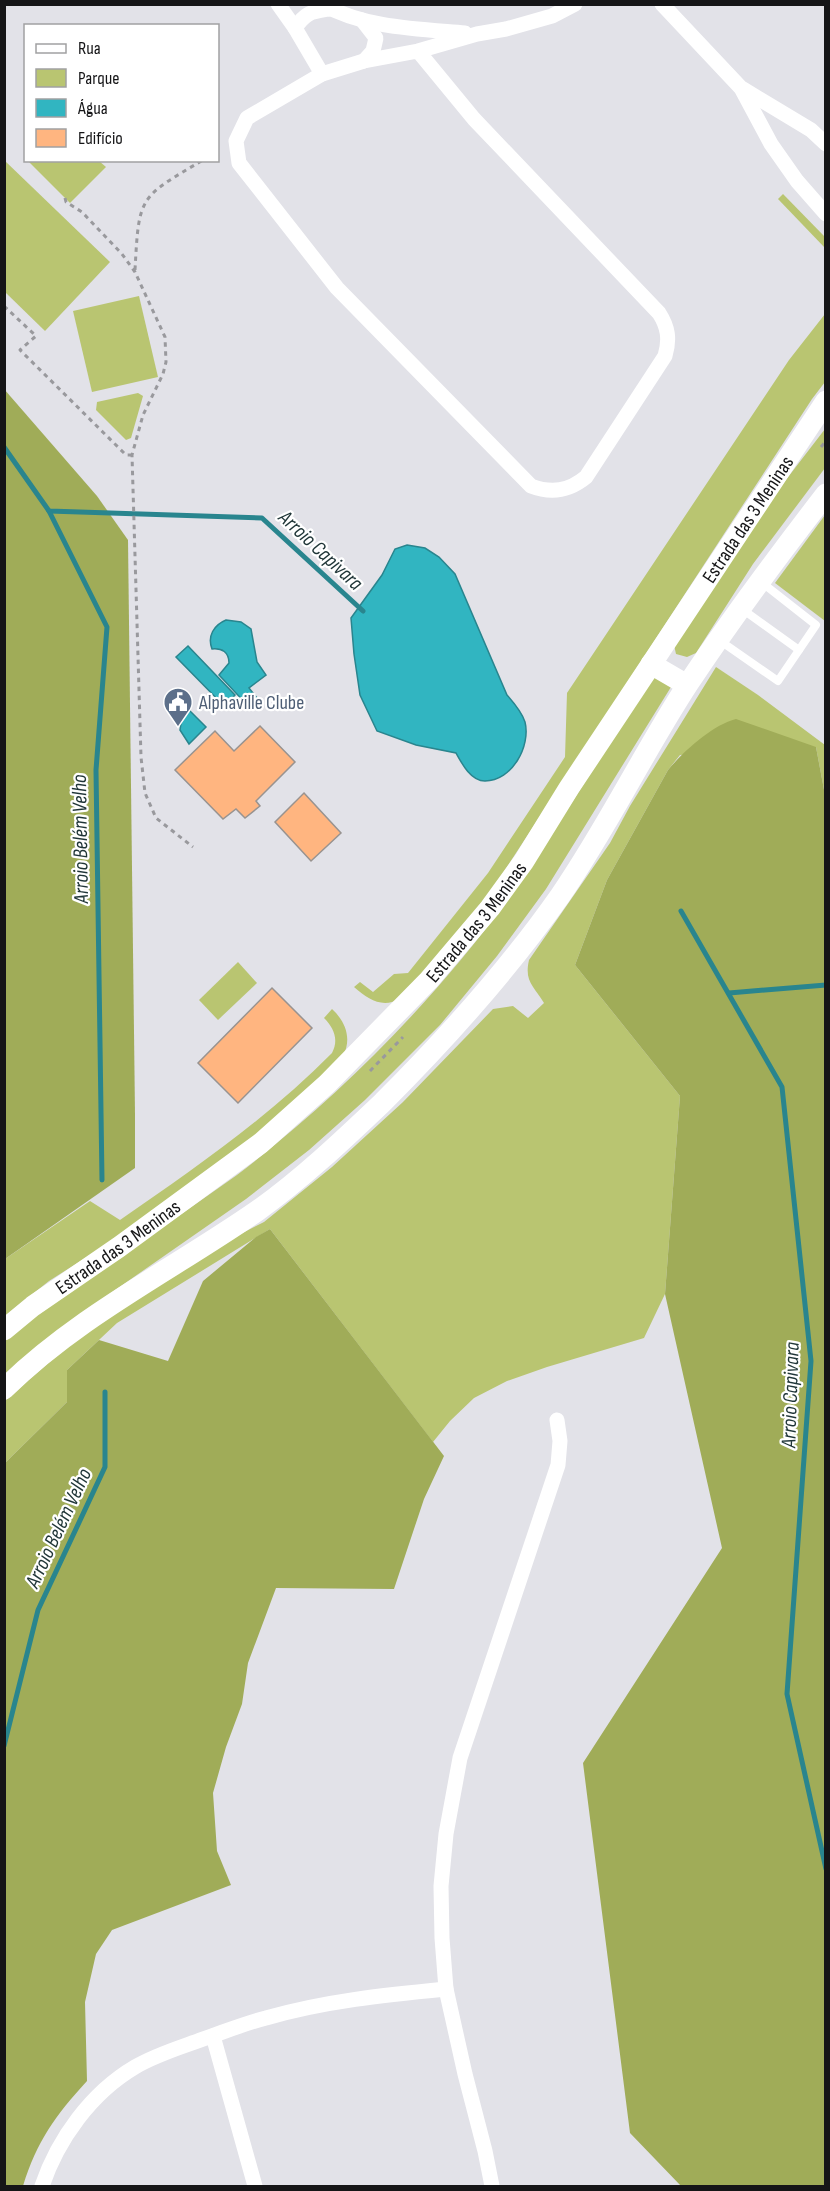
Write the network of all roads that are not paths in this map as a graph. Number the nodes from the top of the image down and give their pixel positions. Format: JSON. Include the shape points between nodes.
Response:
{"nodes":[{"id":1,"x":278,"y":4,"type":"edge"},
{"id":2,"x":575,"y":4,"type":"edge"},
{"id":3,"x":662,"y":4,"type":"edge"},
{"id":4,"x":325,"y":7,"type":"edge"},
{"id":5,"x":362,"y":20,"type":"junction"},
{"id":6,"x":295,"y":28,"type":"junction"},
{"id":7,"x":477,"y":34,"type":"junction"},
{"id":8,"x":418,"y":51,"type":"junction"},
{"id":9,"x":364,"y":61,"type":"junction"},
{"id":10,"x":322,"y":74,"type":"junction"},
{"id":11,"x":741,"y":88,"type":"junction"},
{"id":12,"x":825,"y":144,"type":"edge"},
{"id":13,"x":825,"y":214,"type":"edge"},
{"id":14,"x":825,"y":401,"type":"edge"},
{"id":15,"x":825,"y":494,"type":"edge"},
{"id":16,"x":759,"y":582,"type":"junction"},
{"id":17,"x":741,"y":608,"type":"junction"},
{"id":18,"x":719,"y":640,"type":"junction"},
{"id":19,"x":799,"y":650,"type":"junction"},
{"id":20,"x":651,"y":664,"type":"junction"},
{"id":21,"x":687,"y":685,"type":"junction"},
{"id":22,"x":4,"y":1330,"type":"edge"},
{"id":23,"x":4,"y":1389,"type":"edge"},
{"id":24,"x":557,"y":1420,"type":"dead end"},
{"id":25,"x":446,"y":1989,"type":"junction"},
{"id":26,"x":213,"y":2036,"type":"junction"},
{"id":27,"x":42,"y":2187,"type":"edge"},
{"id":28,"x":255,"y":2187,"type":"edge"},
{"id":29,"x":492,"y":2187,"type":"edge"}],
"edges":[{"from":1,"to":6,"type":"street"},
{"from":2,"to":7,"type":"street","via":[[552,16]]},
{"from":3,"to":11,"type":"street"},
{"from":4,"to":5,"type":"street"},
{"from":4,"to":6,"type":"street","via":[[304,16]]},
{"from":5,"to":7,"type":"street"},
{"from":5,"to":9,"type":"street","via":[[376,38],[373,51]]},
{"from":6,"to":10,"type":"street"},
{"from":7,"to":8,"type":"street"},
{"from":8,"to":9,"type":"street"},
{"from":8,"to":10,"type":"street","via":[[474,119],[664,322],[669,343],[666,356],[586,477],[567,489],[556,492],[531,486],[337,288],[239,163],[236,141],[247,118]]},
{"from":9,"to":10,"type":"street"},
{"from":11,"to":12,"type":"street","via":[[811,130]]},
{"from":11,"to":13,"type":"street","via":[[771,144]]},
{"from":14,"to":20,"type":"main road","name":"Estrada das 3 Meninas"},
{"from":15,"to":16,"type":"main road"},
{"from":16,"to":17,"type":"main road"},
{"from":16,"to":19,"type":"lane","via":[[816,625]]},
{"from":17,"to":18,"type":"main road"},
{"from":17,"to":19,"type":"lane"},
{"from":18,"to":19,"type":"lane","via":[[778,681]]},
{"from":18,"to":21,"type":"main road"},
{"from":20,"to":21,"type":"main road"},
{"from":20,"to":22,"type":"main road","name":"Estrada das 3 Meninas","via":[[490,908],[387,1024],[261,1143]]},
{"from":21,"to":23,"type":"main road","via":[[561,893],[523,946],[467,1013],[383,1101],[258,1210],[122,1297],[54,1345]]},
{"from":24,"to":25,"type":"street","via":[[558,1465],[469,1728],[453,1788],[441,1886]]},
{"from":25,"to":26,"type":"street","via":[[344,2001],[265,2018]]},
{"from":25,"to":29,"type":"street"},
{"from":26,"to":27,"type":"street","via":[[153,2057],[105,2089],[63,2141]]},
{"from":26,"to":28,"type":"street"}]}
